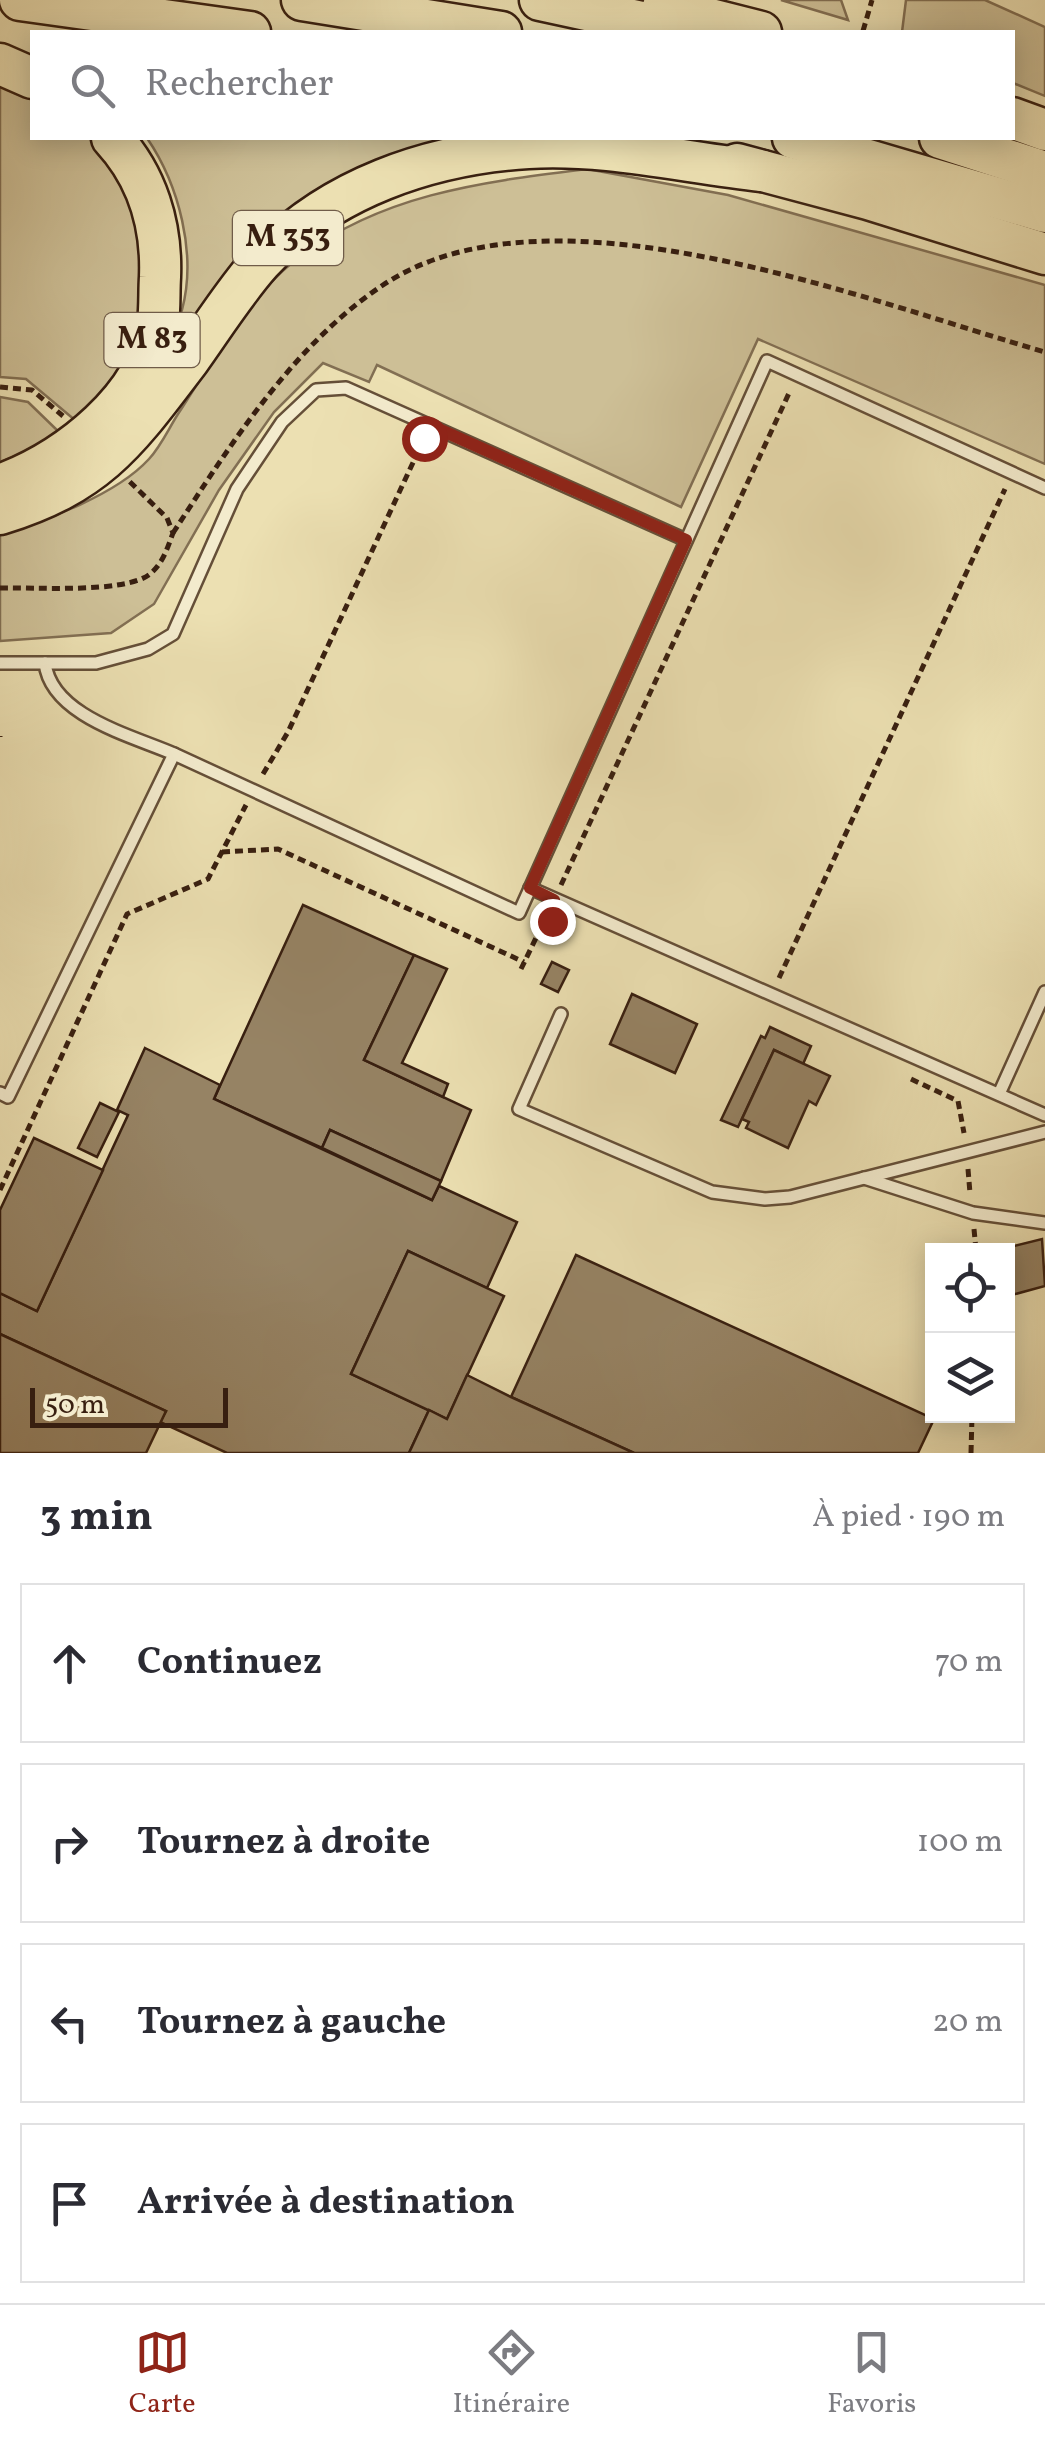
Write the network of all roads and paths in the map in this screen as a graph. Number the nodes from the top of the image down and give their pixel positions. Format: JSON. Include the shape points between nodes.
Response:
{"nodes":[{"id":1,"x":20,"y":0,"type":"edge"},
{"id":2,"x":302,"y":0,"type":"edge"},
{"id":3,"x":540,"y":0,"type":"edge"},
{"id":4,"x":634,"y":0,"type":"edge"},
{"id":5,"x":872,"y":0,"type":"edge"},
{"id":6,"x":236,"y":30,"type":"edge"},
{"id":7,"x":489,"y":30,"type":"edge"},
{"id":8,"x":679,"y":30,"type":"edge"},
{"id":9,"x":752,"y":30,"type":"edge"},
{"id":10,"x":864,"y":30,"type":"edge"},
{"id":11,"x":0,"y":42,"type":"edge"},
{"id":12,"x":30,"y":46,"type":"edge"},
{"id":13,"x":0,"y":64,"type":"edge"},
{"id":14,"x":30,"y":77,"type":"edge"},
{"id":15,"x":114,"y":140,"type":"edge"},
{"id":16,"x":637,"y":140,"type":"edge"},
{"id":17,"x":800,"y":140,"type":"edge"},
{"id":18,"x":946,"y":140,"type":"edge"},
{"id":19,"x":762,"y":171,"type":"junction"},
{"id":20,"x":1045,"y":172,"type":"edge"},
{"id":21,"x":1045,"y":212,"type":"edge"},
{"id":22,"x":1045,"y":254,"type":"edge"},
{"id":23,"x":1045,"y":352,"type":"edge"},
{"id":24,"x":798,"y":375,"type":"junction"},
{"id":25,"x":0,"y":387,"type":"edge"},
{"id":26,"x":66,"y":418,"type":"dead end"},
{"id":27,"x":434,"y":427,"type":"junction"},
{"id":28,"x":1012,"y":472,"type":"junction"},
{"id":29,"x":126,"y":477,"type":"dead end"},
{"id":30,"x":0,"y":485,"type":"edge"},
{"id":31,"x":1045,"y":488,"type":"edge"},
{"id":32,"x":0,"y":514,"type":"edge"},
{"id":33,"x":173,"y":533,"type":"junction"},
{"id":34,"x":686,"y":540,"type":"junction"},
{"id":35,"x":0,"y":588,"type":"edge"},
{"id":36,"x":0,"y":663,"type":"edge"},
{"id":37,"x":45,"y":664,"type":"junction"},
{"id":38,"x":174,"y":754,"type":"junction"},
{"id":39,"x":254,"y":790,"type":"junction"},
{"id":40,"x":222,"y":852,"type":"junction"},
{"id":41,"x":530,"y":888,"type":"junction"},
{"id":42,"x":554,"y":900,"type":"junction"},
{"id":43,"x":552,"y":921,"type":"dead end"},
{"id":44,"x":543,"y":922,"type":"junction"},
{"id":45,"x":1045,"y":992,"type":"edge"},
{"id":46,"x":771,"y":994,"type":"junction"},
{"id":47,"x":561,"y":1014,"type":"dead end"},
{"id":48,"x":905,"y":1076,"type":"dead end"},
{"id":49,"x":0,"y":1093,"type":"edge"},
{"id":50,"x":999,"y":1094,"type":"junction"},
{"id":51,"x":1045,"y":1115,"type":"edge"},
{"id":52,"x":1045,"y":1132,"type":"edge"},
{"id":53,"x":966,"y":1151,"type":"junction"},
{"id":54,"x":864,"y":1178,"type":"junction"},
{"id":55,"x":0,"y":1190,"type":"edge"},
{"id":56,"x":972,"y":1213,"type":"junction"},
{"id":57,"x":1045,"y":1223,"type":"edge"},
{"id":58,"x":975,"y":1243,"type":"edge"},
{"id":59,"x":972,"y":1423,"type":"edge"},
{"id":60,"x":972,"y":1453,"type":"edge"}],
"edges":[{"from":1,"to":6,"type":"highway"},
{"from":2,"to":7,"type":"highway"},
{"from":3,"to":8,"type":"highway"},
{"from":4,"to":9,"type":"highway"},
{"from":5,"to":10,"type":"path"},
{"from":11,"to":12,"type":"highway"},
{"from":13,"to":14,"type":"highway"},
{"from":15,"to":30,"type":"highway","number":"M 83","via":[[136,164],[161,242],[158,326],[121,400],[61,456]]},
{"from":16,"to":19,"type":"highway"},
{"from":17,"to":21,"type":"highway"},
{"from":18,"to":20,"type":"highway"},
{"from":19,"to":22,"type":"highway"},
{"from":19,"to":32,"type":"highway","number":"M 353","via":[[530,148],[412,168],[359,190],[304,223],[262,262],[110,458],[75,486]]},
{"from":23,"to":33,"type":"path","via":[[802,278],[646,248],[555,238],[463,251],[385,284],[322,336],[266,401]]},
{"from":24,"to":28,"type":"lane"},
{"from":24,"to":34,"type":"lane","via":[[767,360]]},
{"from":24,"to":42,"type":"path"},
{"from":25,"to":26,"type":"path","via":[[32,390]]},
{"from":27,"to":34,"type":"lane"},
{"from":27,"to":37,"type":"lane","via":[[346,388],[316,390],[282,422],[237,489],[173,634],[148,650],[96,664]]},
{"from":27,"to":39,"type":"path"},
{"from":28,"to":31,"type":"lane"},
{"from":28,"to":46,"type":"path"},
{"from":29,"to":33,"type":"path","via":[[167,518]]},
{"from":33,"to":35,"type":"path","via":[[164,560],[146,577]]},
{"from":34,"to":41,"type":"lane"},
{"from":36,"to":37,"type":"lane"},
{"from":37,"to":38,"type":"lane","via":[[61,696],[83,713]]},
{"from":38,"to":39,"type":"lane"},
{"from":38,"to":49,"type":"lane","via":[[8,1097]]},
{"from":39,"to":40,"type":"path"},
{"from":39,"to":41,"type":"lane","via":[[519,912]]},
{"from":40,"to":44,"type":"path","via":[[278,850],[522,966]]},
{"from":40,"to":55,"type":"path","via":[[208,879],[127,914]]},
{"from":41,"to":42,"type":"lane"},
{"from":42,"to":44,"type":"path"},
{"from":42,"to":46,"type":"lane"},
{"from":43,"to":44,"type":"path"},
{"from":45,"to":50,"type":"lane"},
{"from":46,"to":50,"type":"lane"},
{"from":47,"to":54,"type":"lane","via":[[518,1109],[712,1192],[790,1198]]},
{"from":48,"to":53,"type":"path","via":[[958,1101]]},
{"from":50,"to":51,"type":"lane"},
{"from":52,"to":53,"type":"lane"},
{"from":53,"to":54,"type":"lane"},
{"from":53,"to":56,"type":"path"},
{"from":54,"to":56,"type":"lane"},
{"from":56,"to":57,"type":"lane"},
{"from":56,"to":58,"type":"path"},
{"from":59,"to":60,"type":"path"}]}
